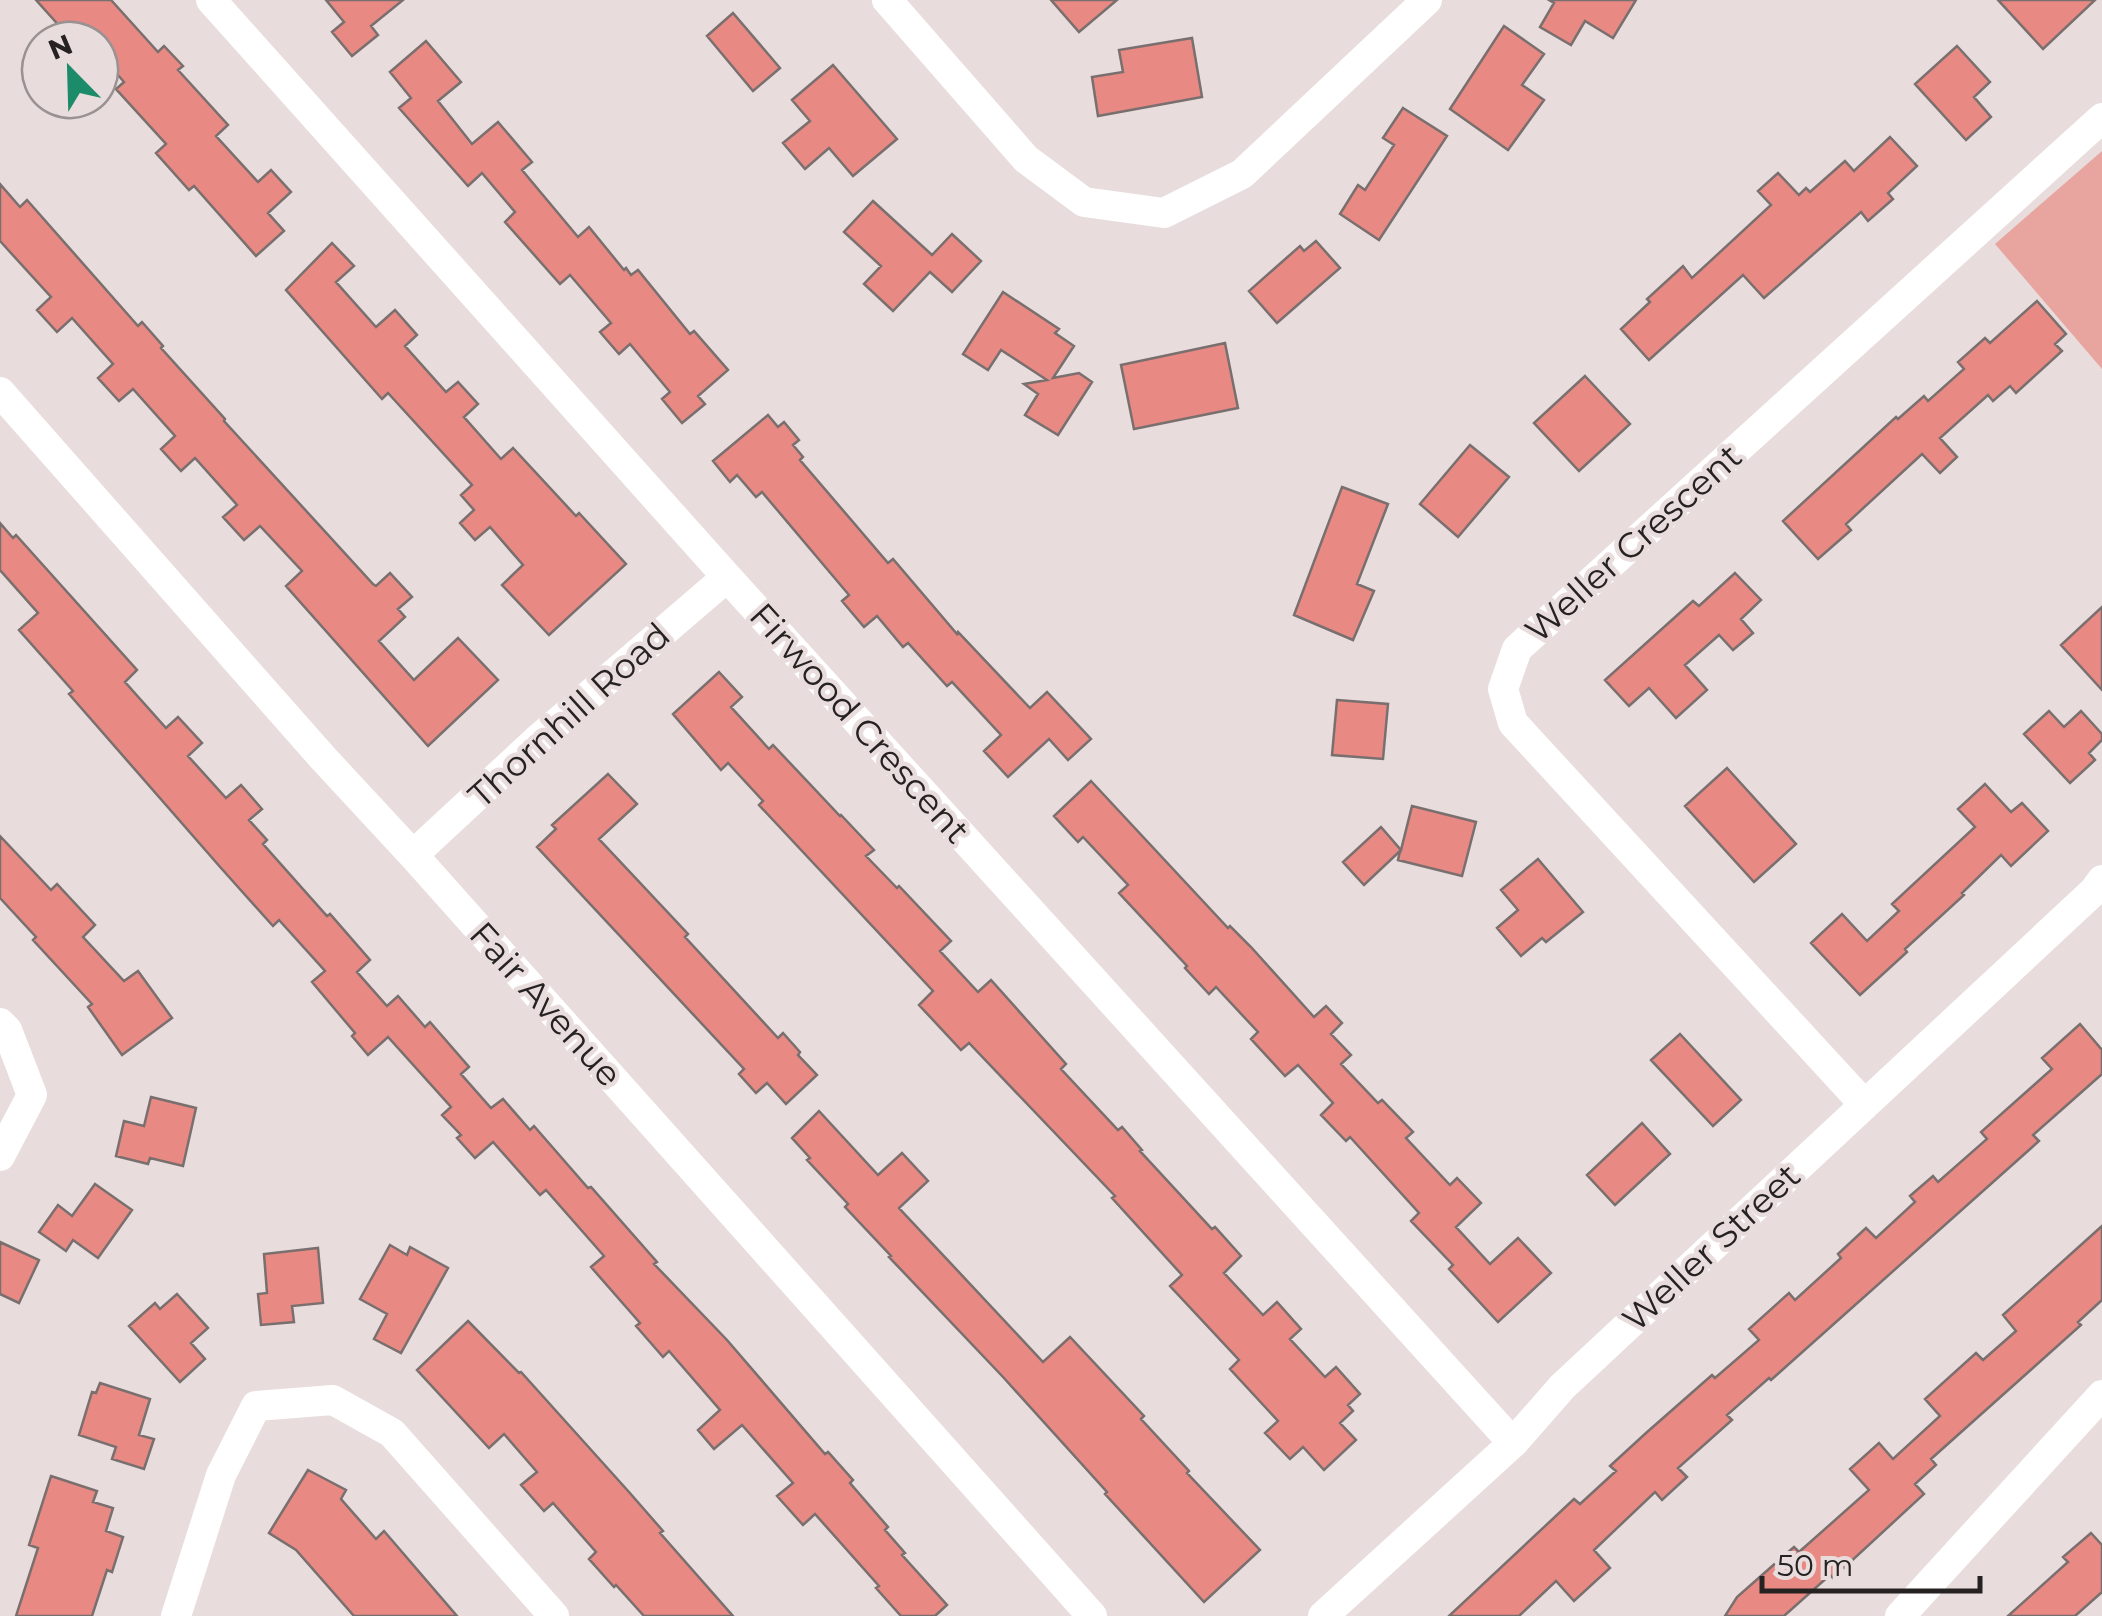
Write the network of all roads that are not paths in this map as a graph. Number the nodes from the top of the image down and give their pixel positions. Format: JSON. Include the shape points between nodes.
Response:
{"nodes":[{"id":1,"x":211,"y":0,"type":"edge"},
{"id":2,"x":887,"y":0,"type":"edge"},
{"id":3,"x":1428,"y":0,"type":"edge"},
{"id":4,"x":2102,"y":118,"type":"edge"},
{"id":5,"x":0,"y":392,"type":"edge"},
{"id":6,"x":727,"y":576,"type":"junction"},
{"id":7,"x":414,"y":855,"type":"junction"},
{"id":8,"x":2102,"y":880,"type":"edge"},
{"id":9,"x":0,"y":1023,"type":"edge"},
{"id":10,"x":1864,"y":1104,"type":"junction"},
{"id":11,"x":0,"y":1156,"type":"edge"},
{"id":12,"x":2097,"y":1411,"type":"edge"},
{"id":13,"x":1513,"y":1443,"type":"junction"},
{"id":14,"x":176,"y":1616,"type":"edge"},
{"id":15,"x":554,"y":1616,"type":"edge"},
{"id":16,"x":1092,"y":1616,"type":"edge"},
{"id":17,"x":1323,"y":1616,"type":"edge"},
{"id":18,"x":1900,"y":1616,"type":"edge"}],
"edges":[{"from":1,"to":6,"type":"street","name":"Firwood Crescent"},
{"from":2,"to":3,"type":"street","via":[[1026,159],[1084,202],[1164,213],[1242,174]]},
{"from":4,"to":10,"type":"street","name":"Weller Crescent","via":[[1516,649],[1503,689],[1513,723]]},
{"from":5,"to":7,"type":"street","name":"Fair Avenue"},
{"from":6,"to":7,"type":"street","name":"Thornhill Road"},
{"from":6,"to":13,"type":"street","name":"Firwood Crescent"},
{"from":7,"to":16,"type":"street","name":"Fair Avenue"},
{"from":8,"to":10,"type":"street","name":"Weller Street"},
{"from":9,"to":11,"type":"street","via":[[32,1095]]},
{"from":10,"to":13,"type":"street","name":"Weller Street","via":[[1562,1387]]},
{"from":12,"to":18,"type":"street"},
{"from":13,"to":17,"type":"street","name":"Weller Street"},
{"from":14,"to":15,"type":"street","via":[[221,1475],[256,1406],[332,1400],[392,1433]]}]}
